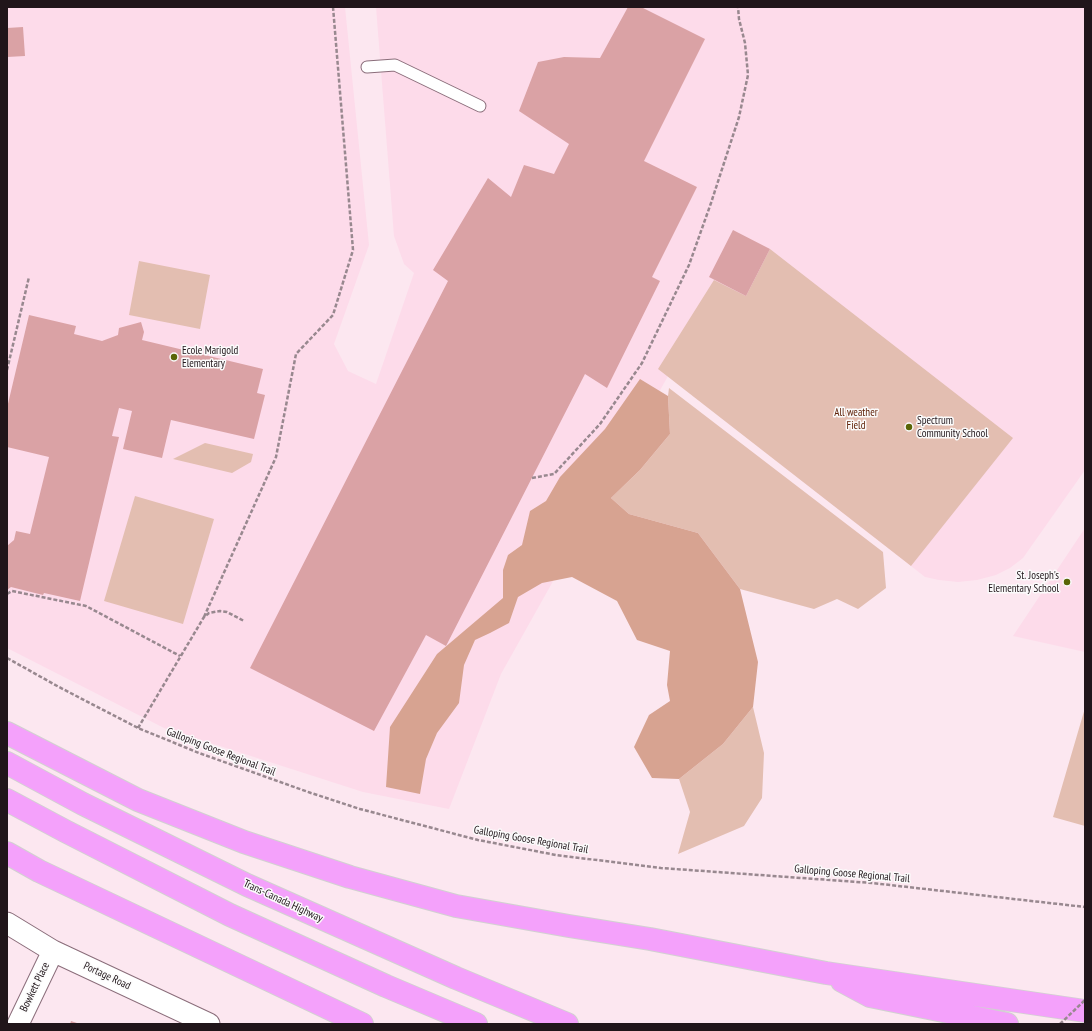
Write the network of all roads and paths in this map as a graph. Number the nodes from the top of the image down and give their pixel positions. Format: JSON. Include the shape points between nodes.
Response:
{"nodes":[{"id":1,"x":333,"y":7,"type":"edge"},
{"id":2,"x":738,"y":7,"type":"edge"},
{"id":3,"x":367,"y":67,"type":"dead end"},
{"id":4,"x":480,"y":106,"type":"dead end"},
{"id":5,"x":29,"y":277,"type":"dead end"},
{"id":6,"x":7,"y":370,"type":"edge"},
{"id":7,"x":532,"y":478,"type":"dead end"},
{"id":8,"x":7,"y":594,"type":"edge"},
{"id":9,"x":204,"y":617,"type":"junction"},
{"id":10,"x":244,"y":621,"type":"dead end"},
{"id":11,"x":180,"y":656,"type":"junction"},
{"id":12,"x":7,"y":658,"type":"edge"},
{"id":13,"x":138,"y":728,"type":"junction"},
{"id":14,"x":7,"y":733,"type":"edge"},
{"id":15,"x":7,"y":763,"type":"edge"},
{"id":16,"x":7,"y":800,"type":"edge"},
{"id":17,"x":7,"y":853,"type":"edge"},
{"id":18,"x":1085,"y":907,"type":"edge"},
{"id":19,"x":7,"y":923,"type":"edge"},
{"id":20,"x":53,"y":951,"type":"junction"},
{"id":21,"x":826,"y":973,"type":"junction"},
{"id":22,"x":1085,"y":1000,"type":"edge"},
{"id":23,"x":1085,"y":1011,"type":"edge"},
{"id":24,"x":204,"y":1023,"type":"edge"},
{"id":25,"x":18,"y":1024,"type":"edge"},
{"id":26,"x":362,"y":1024,"type":"edge"},
{"id":27,"x":476,"y":1024,"type":"edge"},
{"id":28,"x":567,"y":1024,"type":"edge"},
{"id":29,"x":1006,"y":1024,"type":"edge"},
{"id":30,"x":1060,"y":1024,"type":"edge"}],
"edges":[{"from":1,"to":9,"type":"path","via":[[353,250],[333,315],[296,354],[276,456]]},
{"from":2,"to":7,"type":"path","via":[[748,75],[739,117],[689,265],[642,363],[600,424],[554,474]]},
{"from":3,"to":4,"type":"lane","via":[[395,65]]},
{"from":5,"to":6,"type":"path"},
{"from":8,"to":11,"type":"path","via":[[12,591],[86,606]]},
{"from":9,"to":10,"type":"path","via":[[220,611]]},
{"from":9,"to":11,"type":"path"},
{"from":11,"to":13,"type":"path"},
{"from":12,"to":13,"type":"path","name":"Galloping Goose Regional Trail"},
{"from":13,"to":18,"type":"path","name":"Galloping Goose Regional Trail","via":[[200,754],[360,809],[478,840],[556,855],[661,868],[872,883]]},
{"from":14,"to":21,"type":"highway","via":[[138,800],[244,842],[350,877],[456,906]]},
{"from":15,"to":28,"type":"highway","name":"Trans-Canada Highway","via":[[83,804],[247,885],[456,978]]},
{"from":16,"to":27,"type":"highway","via":[[230,915]]},
{"from":17,"to":26,"type":"highway","via":[[39,871]]},
{"from":19,"to":20,"type":"street","name":"Portage Road"},
{"from":20,"to":24,"type":"street","name":"Portage Road"},
{"from":20,"to":25,"type":"street","name":"Bowkett Place"},
{"from":21,"to":23,"type":"highway"},
{"from":21,"to":29,"type":"highway","via":[[870,996]]},
{"from":22,"to":30,"type":"path","bridge":true}]}
